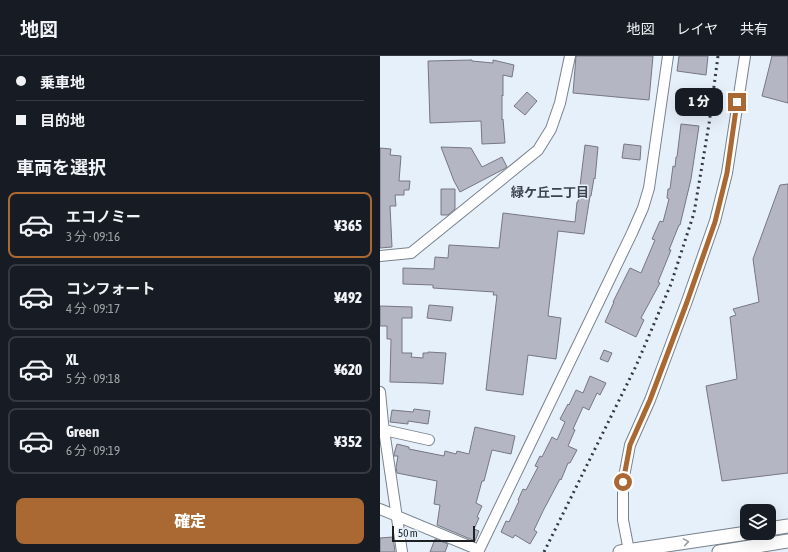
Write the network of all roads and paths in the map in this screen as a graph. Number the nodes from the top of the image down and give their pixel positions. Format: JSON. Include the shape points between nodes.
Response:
{"nodes":[{"id":1,"x":570,"y":56,"type":"edge"},
{"id":2,"x":668,"y":56,"type":"edge"},
{"id":3,"x":745,"y":56,"type":"edge"},
{"id":4,"x":380,"y":256,"type":"edge"},
{"id":5,"x":380,"y":394,"type":"edge"},
{"id":6,"x":384,"y":430,"type":"junction"},
{"id":7,"x":429,"y":440,"type":"dead end"},
{"id":8,"x":380,"y":509,"type":"edge"},
{"id":9,"x":396,"y":516,"type":"junction"},
{"id":10,"x":788,"y":526,"type":"edge"},
{"id":11,"x":776,"y":528,"type":"edge"},
{"id":12,"x":740,"y":534,"type":"edge"},
{"id":13,"x":788,"y":541,"type":"edge"},
{"id":14,"x":624,"y":551,"type":"edge"},
{"id":15,"x":402,"y":552,"type":"edge"},
{"id":16,"x":720,"y":552,"type":"edge"}],
"edges":[{"from":1,"to":4,"type":"street","via":[[551,129],[538,150],[411,253]]},
{"from":2,"to":9,"type":"street","via":[[643,208],[479,550]]},
{"from":3,"to":14,"type":"street","via":[[727,173],[715,222],[650,400],[630,445],[623,482]]},
{"from":5,"to":6,"type":"street"},
{"from":6,"to":7,"type":"street"},
{"from":6,"to":9,"type":"street"},
{"from":8,"to":9,"type":"street"},
{"from":9,"to":15,"type":"street"},
{"from":10,"to":11,"type":"street"},
{"from":14,"to":12,"type":"street","one_way":true},
{"from":13,"to":16,"type":"street"}]}
